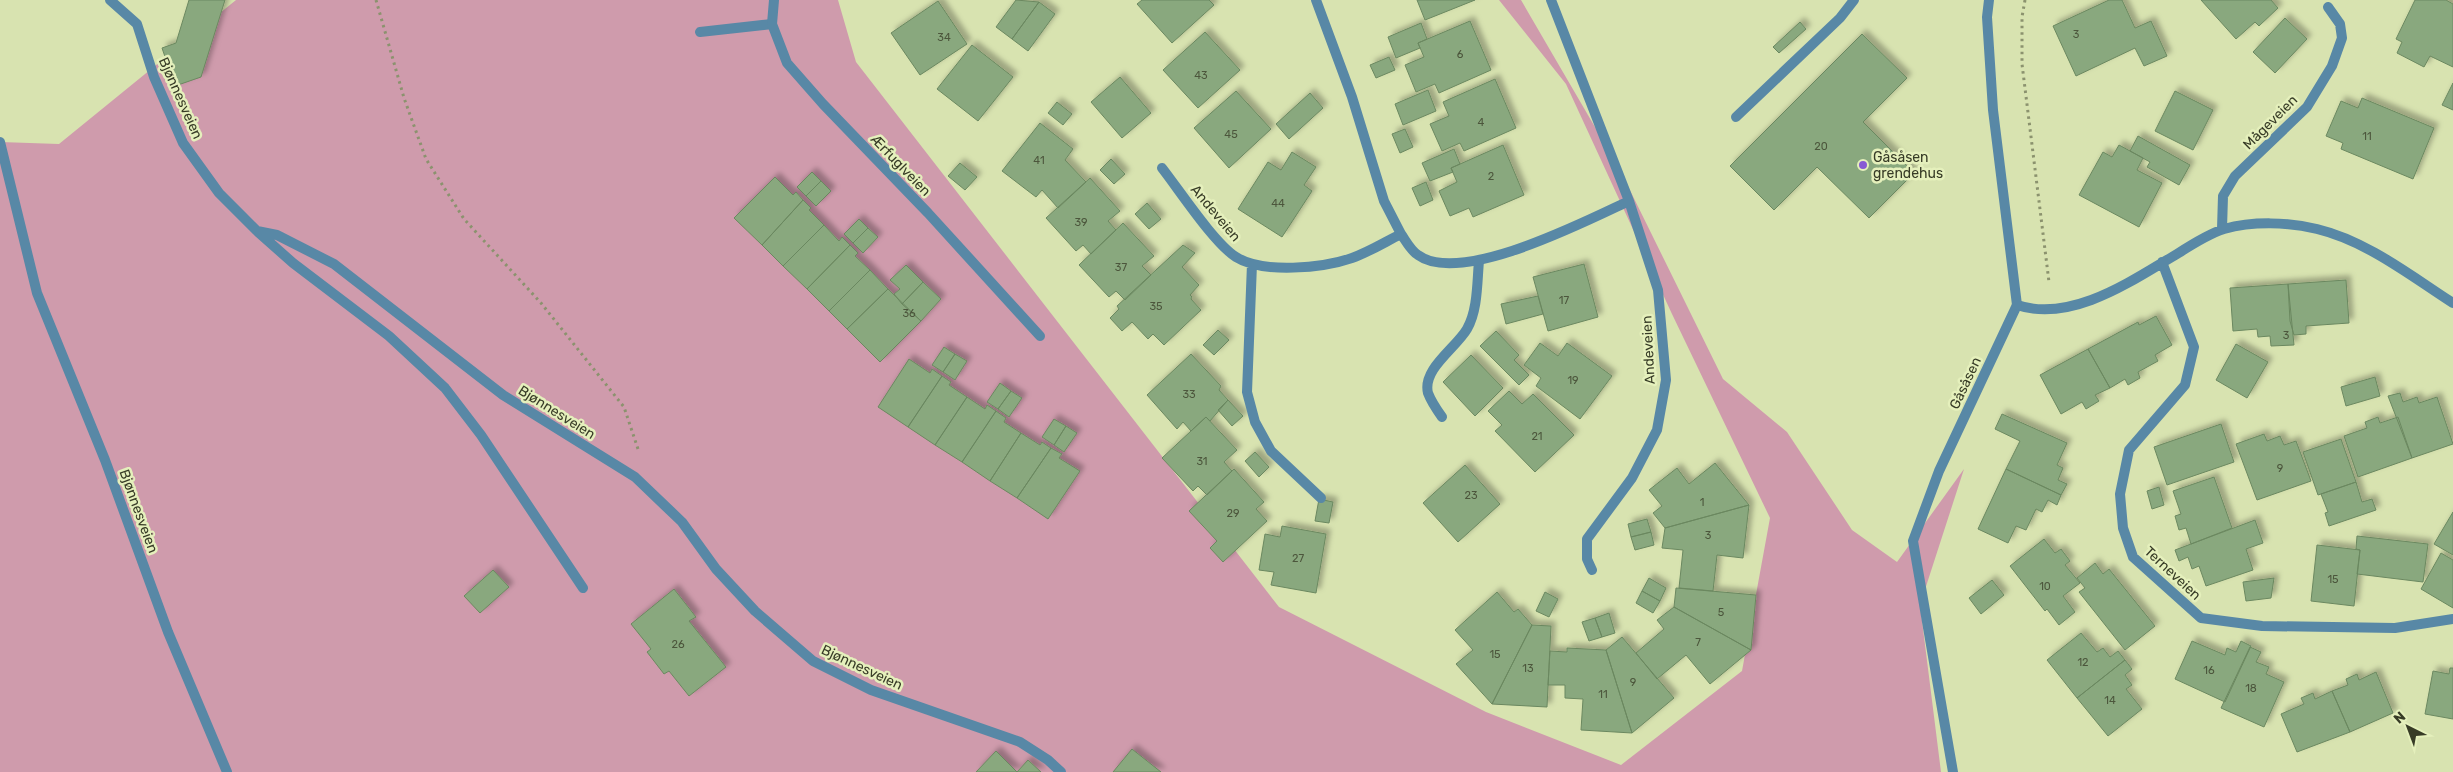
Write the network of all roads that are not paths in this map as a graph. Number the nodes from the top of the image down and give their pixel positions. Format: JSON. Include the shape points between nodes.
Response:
{"nodes":[{"id":1,"x":110,"y":0,"type":"edge"},
{"id":2,"x":774,"y":0,"type":"edge"},
{"id":3,"x":1316,"y":0,"type":"edge"},
{"id":4,"x":1551,"y":0,"type":"edge"},
{"id":5,"x":1854,"y":0,"type":"edge"},
{"id":6,"x":1989,"y":0,"type":"edge"},
{"id":7,"x":2328,"y":7,"type":"dead end"},
{"id":8,"x":772,"y":24,"type":"junction"},
{"id":9,"x":700,"y":32,"type":"dead end"},
{"id":10,"x":1736,"y":117,"type":"dead end"},
{"id":11,"x":0,"y":142,"type":"edge"},
{"id":12,"x":1162,"y":168,"type":"dead end"},
{"id":13,"x":1629,"y":201,"type":"junction"},
{"id":14,"x":2222,"y":229,"type":"junction"},
{"id":15,"x":257,"y":231,"type":"junction"},
{"id":16,"x":1401,"y":234,"type":"junction"},
{"id":17,"x":1479,"y":261,"type":"junction"},
{"id":18,"x":2162,"y":262,"type":"junction"},
{"id":19,"x":1252,"y":264,"type":"junction"},
{"id":20,"x":2453,"y":303,"type":"edge"},
{"id":21,"x":2017,"y":305,"type":"junction"},
{"id":22,"x":1040,"y":336,"type":"dead end"},
{"id":23,"x":1442,"y":417,"type":"dead end"},
{"id":24,"x":1321,"y":498,"type":"dead end"},
{"id":25,"x":1592,"y":570,"type":"dead end"},
{"id":26,"x":583,"y":588,"type":"dead end"},
{"id":27,"x":2453,"y":619,"type":"edge"},
{"id":28,"x":226,"y":772,"type":"edge"},
{"id":29,"x":1061,"y":772,"type":"edge"},
{"id":30,"x":1953,"y":772,"type":"edge"}],
"edges":[{"from":1,"to":15,"type":"street","name":"Bjønnesveien","via":[[136,24],[154,77],[183,143],[219,193]]},
{"from":2,"to":8,"type":"street","name":"Ærfuglveien"},
{"from":3,"to":16,"type":"street","via":[[1352,98],[1384,201]]},
{"from":4,"to":13,"type":"street","name":"Andeveien"},
{"from":5,"to":10,"type":"street","via":[[1840,18]]},
{"from":6,"to":21,"type":"street","via":[[1987,17],[1993,110]]},
{"from":7,"to":14,"type":"street","name":"Mågeveien","via":[[2340,24],[2342,38],[2332,66],[2307,106],[2235,176],[2223,196]]},
{"from":8,"to":9,"type":"street"},
{"from":8,"to":22,"type":"street","name":"Ærfuglveien","via":[[787,63],[822,104],[928,213]]},
{"from":11,"to":28,"type":"street","name":"Bjønnesveien","via":[[37,292],[105,460],[168,632]]},
{"from":12,"to":19,"type":"street","name":"Andeveien","via":[[1214,235],[1235,256]]},
{"from":13,"to":17,"type":"street","via":[[1541,242]]},
{"from":13,"to":25,"type":"street","name":"Andeveien","via":[[1658,290],[1666,380],[1657,430],[1632,478],[1587,539],[1586,558]]},
{"from":14,"to":18,"type":"street"},
{"from":14,"to":20,"type":"street","via":[[2269,224],[2318,229],[2357,243]]},
{"from":15,"to":26,"type":"street","via":[[390,336],[445,388],[481,435]]},
{"from":15,"to":29,"type":"street","name":"Bjønnesveien","via":[[277,235],[334,264],[503,395],[635,477],[682,522],[716,569],[755,612],[812,661],[871,690],[1020,742]]},
{"from":16,"to":17,"type":"street","via":[[1418,256],[1442,263]]},
{"from":16,"to":19,"type":"street","name":"Andeveien","via":[[1352,258],[1296,268]]},
{"from":17,"to":23,"type":"street","via":[[1474,308],[1467,329],[1427,382],[1428,394]]},
{"from":18,"to":21,"type":"street","via":[[2129,284],[2084,301],[2053,310],[2033,310]]},
{"from":18,"to":27,"type":"street","name":"Terneveien","via":[[2194,348],[2185,385],[2129,450],[2120,494],[2123,528],[2134,558],[2201,618],[2262,626],[2395,628]]},
{"from":19,"to":24,"type":"street","via":[[1247,392],[1256,422],[1271,451]]},
{"from":21,"to":30,"type":"street","name":"Gåsåsen","via":[[1939,471],[1913,541]]}]}
